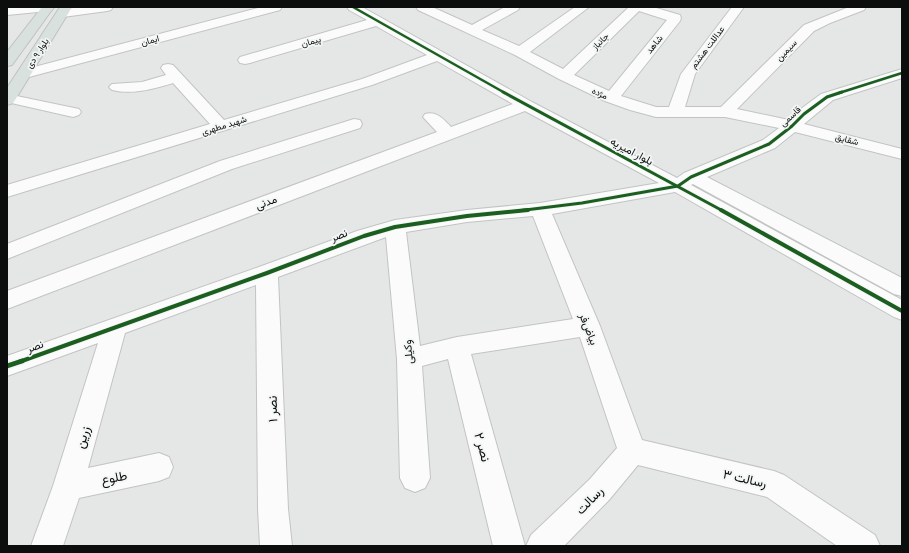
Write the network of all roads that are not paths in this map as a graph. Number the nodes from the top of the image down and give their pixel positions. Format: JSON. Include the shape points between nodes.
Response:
{"nodes":[{"id":1,"x":48,"y":7,"type":"edge"},
{"id":2,"x":107,"y":7,"type":"edge"},
{"id":3,"x":276,"y":7,"type":"edge"},
{"id":4,"x":353,"y":7,"type":"edge"},
{"id":5,"x":422,"y":7,"type":"edge"},
{"id":6,"x":514,"y":7,"type":"edge"},
{"id":7,"x":583,"y":7,"type":"edge"},
{"id":8,"x":636,"y":7,"type":"edge"},
{"id":9,"x":640,"y":7,"type":"edge"},
{"id":10,"x":738,"y":7,"type":"edge"},
{"id":11,"x":860,"y":7,"type":"edge"},
{"id":12,"x":65,"y":10,"type":"edge"},
{"id":13,"x":7,"y":11,"type":"edge"},
{"id":14,"x":376,"y":14,"type":"edge"},
{"id":15,"x":472,"y":30,"type":"junction"},
{"id":16,"x":12,"y":49,"type":"edge"},
{"id":17,"x":520,"y":52,"type":"junction"},
{"id":18,"x":439,"y":55,"type":"junction"},
{"id":19,"x":245,"y":60,"type":"dead end"},
{"id":20,"x":7,"y":62,"type":"edge"},
{"id":21,"x":902,"y":73,"type":"edge"},
{"id":22,"x":24,"y":74,"type":"junction"},
{"id":23,"x":564,"y":76,"type":"junction"},
{"id":24,"x":117,"y":87,"type":"dead end"},
{"id":25,"x":611,"y":98,"type":"junction"},
{"id":26,"x":7,"y":99,"type":"edge"},
{"id":27,"x":526,"y":105,"type":"junction"},
{"id":28,"x":73,"y":112,"type":"dead end"},
{"id":29,"x":725,"y":112,"type":"junction"},
{"id":30,"x":675,"y":113,"type":"junction"},
{"id":31,"x":431,"y":117,"type":"dead end"},
{"id":32,"x":354,"y":124,"type":"dead end"},
{"id":33,"x":220,"y":126,"type":"junction"},
{"id":34,"x":792,"y":126,"type":"junction"},
{"id":35,"x":449,"y":134,"type":"junction"},
{"id":36,"x":902,"y":154,"type":"edge"},
{"id":37,"x":685,"y":181,"type":"junction"},
{"id":38,"x":7,"y":191,"type":"edge"},
{"id":39,"x":540,"y":209,"type":"junction"},
{"id":40,"x":395,"y":227,"type":"junction"},
{"id":41,"x":7,"y":252,"type":"edge"},
{"id":42,"x":267,"y":273,"type":"junction"},
{"id":43,"x":902,"y":288,"type":"edge"},
{"id":44,"x":8,"y":297,"type":"edge"},
{"id":45,"x":902,"y":311,"type":"edge"},
{"id":46,"x":588,"y":326,"type":"junction"},
{"id":47,"x":115,"y":327,"type":"junction"},
{"id":48,"x":457,"y":347,"type":"junction"},
{"id":49,"x":409,"y":360,"type":"junction"},
{"id":50,"x":7,"y":366,"type":"edge"},
{"id":51,"x":632,"y":451,"type":"junction"},
{"id":52,"x":159,"y":467,"type":"dead end"},
{"id":53,"x":416,"y":478,"type":"dead end"},
{"id":54,"x":68,"y":486,"type":"junction"},
{"id":55,"x":47,"y":546,"type":"edge"},
{"id":56,"x":276,"y":546,"type":"edge"},
{"id":57,"x":509,"y":546,"type":"edge"},
{"id":58,"x":542,"y":546,"type":"edge"},
{"id":59,"x":864,"y":546,"type":"edge"}],
"edges":[{"from":1,"to":13,"type":"street"},
{"from":1,"to":16,"type":"main road","name":"بلوار ۹ دی"},
{"from":2,"to":12,"type":"street"},
{"from":3,"to":22,"type":"street","name":"ایمان"},
{"from":4,"to":14,"type":"street","name":"بلوار امیریه"},
{"from":5,"to":15,"type":"street","name":"مژده"},
{"from":6,"to":15,"type":"street"},
{"from":7,"to":17,"type":"street"},
{"from":8,"to":23,"type":"street","name":"جانباز"},
{"from":9,"to":25,"type":"street","name":"شاهد","via":[[675,18]]},
{"from":10,"to":30,"type":"street","name":"عداللت هشتم","via":[[688,74]]},
{"from":11,"to":29,"type":"street","name":"سیمین","via":[[809,28]]},
{"from":12,"to":22,"type":"main road","name":"بلوار ۹ دی"},
{"from":14,"to":18,"type":"street","name":"بلوار امیریه"},
{"from":14,"to":19,"type":"street","name":"پیمان"},
{"from":14,"to":37,"type":"street","name":"بلوار امیریه","via":[[532,93]]},
{"from":15,"to":17,"type":"street","name":"مژده"},
{"from":16,"to":20,"type":"main road","name":"بلوار ۹ دی"},
{"from":17,"to":23,"type":"street","name":"مژده"},
{"from":18,"to":27,"type":"street","name":"بلوار امیریه"},
{"from":18,"to":33,"type":"street","name":"شهید مطهری","via":[[367,82]]},
{"from":21,"to":34,"type":"street","name":"قاسمی","via":[[827,97]]},
{"from":22,"to":26,"type":"main road","name":"بلوار ۹ دی"},
{"from":23,"to":25,"type":"street","name":"مژده"},
{"from":24,"to":33,"type":"street","via":[[143,88],[172,72]]},
{"from":25,"to":30,"type":"street","name":"مژده","via":[[648,111]]},
{"from":26,"to":28,"type":"street"},
{"from":27,"to":35,"type":"street","name":"مدنی"},
{"from":27,"to":37,"type":"street","name":"بلوار امیریه"},
{"from":29,"to":30,"type":"street","name":"مژده"},
{"from":29,"to":34,"type":"street","name":"مژده"},
{"from":31,"to":35,"type":"street"},
{"from":32,"to":41,"type":"street","via":[[226,165]]},
{"from":33,"to":38,"type":"street","name":"شهید مطهری"},
{"from":34,"to":36,"type":"street","name":"شقایق"},
{"from":34,"to":37,"type":"street","name":"قاسمی","via":[[769,144]]},
{"from":35,"to":44,"type":"street","name":"مدنی"},
{"from":37,"to":39,"type":"street","name":"نصر"},
{"from":37,"to":43,"type":"street","name":"بلوار امیریه"},
{"from":37,"to":45,"type":"street","name":"بلوار امیریه"},
{"from":39,"to":40,"type":"street","name":"نصر","via":[[467,216]]},
{"from":39,"to":46,"type":"street","name":"بیاض‌فر"},
{"from":40,"to":42,"type":"street","name":"نصر","via":[[364,236]]},
{"from":40,"to":49,"type":"street","name":"وکیلی"},
{"from":42,"to":47,"type":"street","name":"نصر"},
{"from":42,"to":56,"type":"street","name":"نصر ۱"},
{"from":46,"to":48,"type":"street"},
{"from":46,"to":51,"type":"street","name":"بیاض‌فر"},
{"from":47,"to":50,"type":"street","name":"نصر"},
{"from":47,"to":54,"type":"street","name":"زرین"},
{"from":48,"to":49,"type":"street"},
{"from":48,"to":57,"type":"street","name":"نصر ۲"},
{"from":49,"to":53,"type":"street","name":"وکیلی"},
{"from":51,"to":58,"type":"street","name":"رسالت","via":[[599,490]]},
{"from":51,"to":59,"type":"street","name":"رسالت ۳","via":[[774,485]]},
{"from":52,"to":54,"type":"street","name":"طلوع"},
{"from":54,"to":55,"type":"street","name":"زرین"}]}
